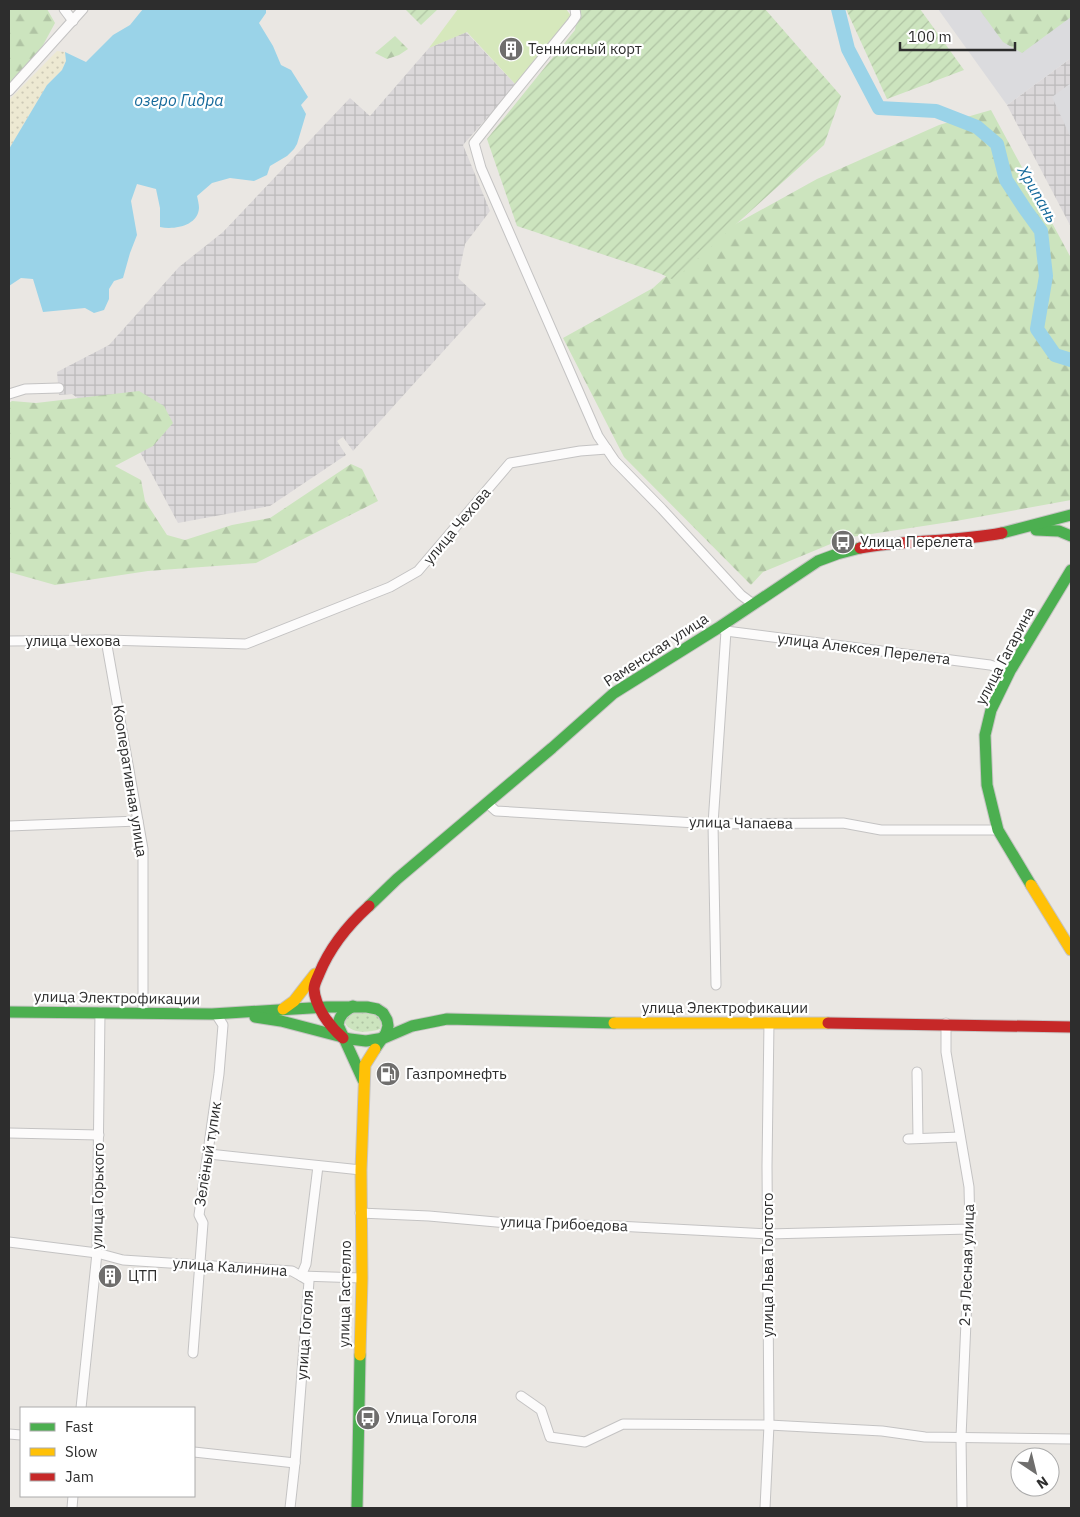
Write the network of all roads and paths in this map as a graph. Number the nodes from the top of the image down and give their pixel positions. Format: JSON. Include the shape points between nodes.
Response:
{"nodes":[{"id":1,"x":64,"y":9,"type":"edge"},
{"id":2,"x":83,"y":9,"type":"edge"},
{"id":3,"x":575,"y":9,"type":"edge"},
{"id":4,"x":73,"y":21,"type":"junction"},
{"id":5,"x":9,"y":91,"type":"edge"},
{"id":6,"x":59,"y":388,"type":"dead end"},
{"id":7,"x":9,"y":394,"type":"edge"},
{"id":8,"x":607,"y":449,"type":"junction"},
{"id":9,"x":1071,"y":516,"type":"edge"},
{"id":10,"x":1019,"y":530,"type":"junction"},
{"id":11,"x":1071,"y":536,"type":"edge"},
{"id":12,"x":1071,"y":570,"type":"edge"},
{"id":13,"x":753,"y":604,"type":"junction"},
{"id":14,"x":722,"y":629,"type":"junction"},
{"id":15,"x":106,"y":640,"type":"junction"},
{"id":16,"x":9,"y":641,"type":"edge"},
{"id":17,"x":1010,"y":671,"type":"junction"},
{"id":18,"x":487,"y":803,"type":"junction"},
{"id":19,"x":138,"y":821,"type":"junction"},
{"id":20,"x":713,"y":824,"type":"junction"},
{"id":21,"x":9,"y":826,"type":"edge"},
{"id":22,"x":998,"y":830,"type":"junction"},
{"id":23,"x":1071,"y":950,"type":"edge"},
{"id":24,"x":325,"y":959,"type":"junction"},
{"id":25,"x":716,"y":984,"type":"dead end"},
{"id":26,"x":353,"y":1006,"type":"junction"},
{"id":27,"x":320,"y":1007,"type":"junction"},
{"id":28,"x":283,"y":1010,"type":"junction"},
{"id":29,"x":9,"y":1012,"type":"edge"},
{"id":30,"x":100,"y":1012,"type":"junction"},
{"id":31,"x":143,"y":1013,"type":"junction"},
{"id":32,"x":220,"y":1014,"type":"junction"},
{"id":33,"x":769,"y":1022,"type":"junction"},
{"id":34,"x":946,"y":1023,"type":"junction"},
{"id":35,"x":1071,"y":1027,"type":"edge"},
{"id":36,"x":343,"y":1038,"type":"junction"},
{"id":37,"x":384,"y":1038,"type":"junction"},
{"id":38,"x":917,"y":1072,"type":"dead end"},
{"id":39,"x":364,"y":1080,"type":"junction"},
{"id":40,"x":9,"y":1133,"type":"edge"},
{"id":41,"x":99,"y":1135,"type":"junction"},
{"id":42,"x":960,"y":1137,"type":"junction"},
{"id":43,"x":918,"y":1138,"type":"junction"},
{"id":44,"x":908,"y":1139,"type":"dead end"},
{"id":45,"x":209,"y":1154,"type":"junction"},
{"id":46,"x":318,"y":1166,"type":"junction"},
{"id":47,"x":361,"y":1170,"type":"junction"},
{"id":48,"x":360,"y":1213,"type":"junction"},
{"id":49,"x":970,"y":1229,"type":"junction"},
{"id":50,"x":767,"y":1234,"type":"junction"},
{"id":51,"x":9,"y":1242,"type":"edge"},
{"id":52,"x":97,"y":1253,"type":"junction"},
{"id":53,"x":200,"y":1265,"type":"junction"},
{"id":54,"x":301,"y":1276,"type":"junction"},
{"id":55,"x":362,"y":1278,"type":"junction"},
{"id":56,"x":193,"y":1353,"type":"dead end"},
{"id":57,"x":521,"y":1396,"type":"dead end"},
{"id":58,"x":81,"y":1407,"type":"edge"},
{"id":59,"x":769,"y":1425,"type":"junction"},
{"id":60,"x":961,"y":1437,"type":"junction"},
{"id":61,"x":1071,"y":1439,"type":"edge"},
{"id":62,"x":195,"y":1452,"type":"edge"},
{"id":63,"x":295,"y":1463,"type":"junction"},
{"id":64,"x":290,"y":1508,"type":"edge"},
{"id":65,"x":356,"y":1508,"type":"edge"},
{"id":66,"x":765,"y":1508,"type":"edge"},
{"id":67,"x":962,"y":1508,"type":"edge"}],
"edges":[{"from":1,"to":4,"type":"street"},
{"from":2,"to":4,"type":"street"},
{"from":3,"to":8,"type":"street","via":[[576,16],[572,22],[474,143],[488,185],[598,436]]},
{"from":4,"to":5,"type":"street"},
{"from":6,"to":7,"type":"street","via":[[24,389]]},
{"from":8,"to":13,"type":"street","via":[[741,595]]},
{"from":8,"to":15,"type":"street","name":"улица Чехова","via":[[510,463],[418,571],[390,587],[246,644]]},
{"from":9,"to":10,"type":"main road","name":"Раменская улица"},
{"from":10,"to":11,"type":"main road","via":[[1055,530]]},
{"from":10,"to":13,"type":"main road","name":"Раменская улица","via":[[861,547],[841,552],[818,561]]},
{"from":12,"to":17,"type":"main road","name":"улица Гагарина"},
{"from":13,"to":14,"type":"main road","name":"Раменская улица"},
{"from":14,"to":17,"type":"street","name":"улица Алексея Перелета","via":[[990,665]]},
{"from":14,"to":18,"type":"main road","name":"Раменская улица","via":[[614,693]]},
{"from":14,"to":20,"type":"street"},
{"from":15,"to":16,"type":"street","name":"улица Чехова"},
{"from":15,"to":19,"type":"street","name":"Кооперативная улица"},
{"from":17,"to":22,"type":"main road","name":"улица Гагарина","via":[[991,710],[985,735],[987,785]]},
{"from":18,"to":20,"type":"street","name":"улица Чапаева","via":[[496,811]]},
{"from":18,"to":24,"type":"main road","name":"Раменская улица","via":[[398,879],[345,930]]},
{"from":19,"to":21,"type":"street"},
{"from":19,"to":31,"type":"street","name":"Кооперативная улица","via":[[144,862]]},
{"from":20,"to":22,"type":"street","name":"улица Чапаева","via":[[843,823],[881,830]]},
{"from":20,"to":25,"type":"street"},
{"from":22,"to":23,"type":"main road","name":"улица Гагарина"},
{"from":24,"to":27,"type":"main road","name":"Раменская улица","via":[[314,986]]},
{"from":24,"to":28,"type":"main road","via":[[298,997]]},
{"from":26,"to":27,"type":"main road"},
{"from":26,"to":36,"type":"main road","via":[[340,1014],[338,1020]]},
{"from":26,"to":37,"type":"main road","via":[[382,1011],[388,1026]]},
{"from":27,"to":28,"type":"main road"},
{"from":27,"to":36,"type":"main road","name":"Раменская улица","via":[[329,1024]]},
{"from":28,"to":32,"type":"main road"},
{"from":29,"to":30,"type":"main road","name":"улица Электрофикации"},
{"from":30,"to":31,"type":"main road","name":"улица Электрофикации"},
{"from":30,"to":41,"type":"street","name":"улица Горького"},
{"from":31,"to":32,"type":"main road","name":"улица Электрофикации"},
{"from":32,"to":36,"type":"main road","via":[[281,1021]]},
{"from":32,"to":45,"type":"street","name":"Зелёный тупик","via":[[223,1025]]},
{"from":33,"to":34,"type":"main road","name":"улица Электрофикации"},
{"from":33,"to":37,"type":"main road","name":"улица Электрофикации","via":[[448,1019],[412,1026]]},
{"from":33,"to":50,"type":"street","name":"улица Льва Толстого"},
{"from":34,"to":35,"type":"main road","name":"улица Электрофикации"},
{"from":34,"to":42,"type":"street","name":"2-я Лесная улица","via":[[946,1052]]},
{"from":36,"to":37,"type":"main road","via":[[366,1041]]},
{"from":36,"to":39,"type":"main road","name":"улица Гастелло"},
{"from":37,"to":39,"type":"main road","name":"улица Гастелло","via":[[366,1062]]},
{"from":38,"to":43,"type":"street"},
{"from":39,"to":47,"type":"main road","name":"улица Гастелло"},
{"from":40,"to":41,"type":"street"},
{"from":41,"to":52,"type":"street","name":"улица Горького"},
{"from":42,"to":43,"type":"street"},
{"from":42,"to":49,"type":"street","name":"2-я Лесная улица","via":[[969,1187]]},
{"from":43,"to":44,"type":"street"},
{"from":45,"to":46,"type":"street"},
{"from":45,"to":53,"type":"street","name":"Зелёный тупик","via":[[199,1215],[203,1223]]},
{"from":46,"to":47,"type":"street"},
{"from":46,"to":54,"type":"street","name":"улица Гоголя","via":[[306,1264]]},
{"from":47,"to":48,"type":"main road","name":"улица Гастелло"},
{"from":48,"to":50,"type":"street","name":"улица Грибоедова","via":[[519,1224]]},
{"from":48,"to":55,"type":"main road","name":"улица Гастелло"},
{"from":49,"to":50,"type":"street","name":"улица Грибоедова"},
{"from":49,"to":60,"type":"street","name":"2-я Лесная улица"},
{"from":50,"to":59,"type":"street","name":"улица Льва Толстого"},
{"from":51,"to":52,"type":"street","name":"улица Калинина"},
{"from":52,"to":53,"type":"street","name":"улица Калинина","via":[[123,1260]]},
{"from":52,"to":58,"type":"street","name":"улица Горького"},
{"from":53,"to":54,"type":"street","name":"улица Калинина","via":[[292,1271]]},
{"from":53,"to":56,"type":"street","name":"Зелёный тупик"},
{"from":54,"to":55,"type":"street","name":"улица Калинина"},
{"from":54,"to":63,"type":"street","name":"улица Гоголя","via":[[308,1281]]},
{"from":55,"to":65,"type":"main road","name":"улица Гастелло"},
{"from":57,"to":59,"type":"street","via":[[541,1410],[550,1437],[585,1442],[623,1424]]},
{"from":59,"to":60,"type":"street"},
{"from":59,"to":66,"type":"street","name":"улица Льва Толстого"},
{"from":60,"to":61,"type":"street"},
{"from":60,"to":67,"type":"street","name":"2-я Лесная улица"},
{"from":62,"to":63,"type":"street"},
{"from":63,"to":64,"type":"street","name":"улица Гоголя"}]}
